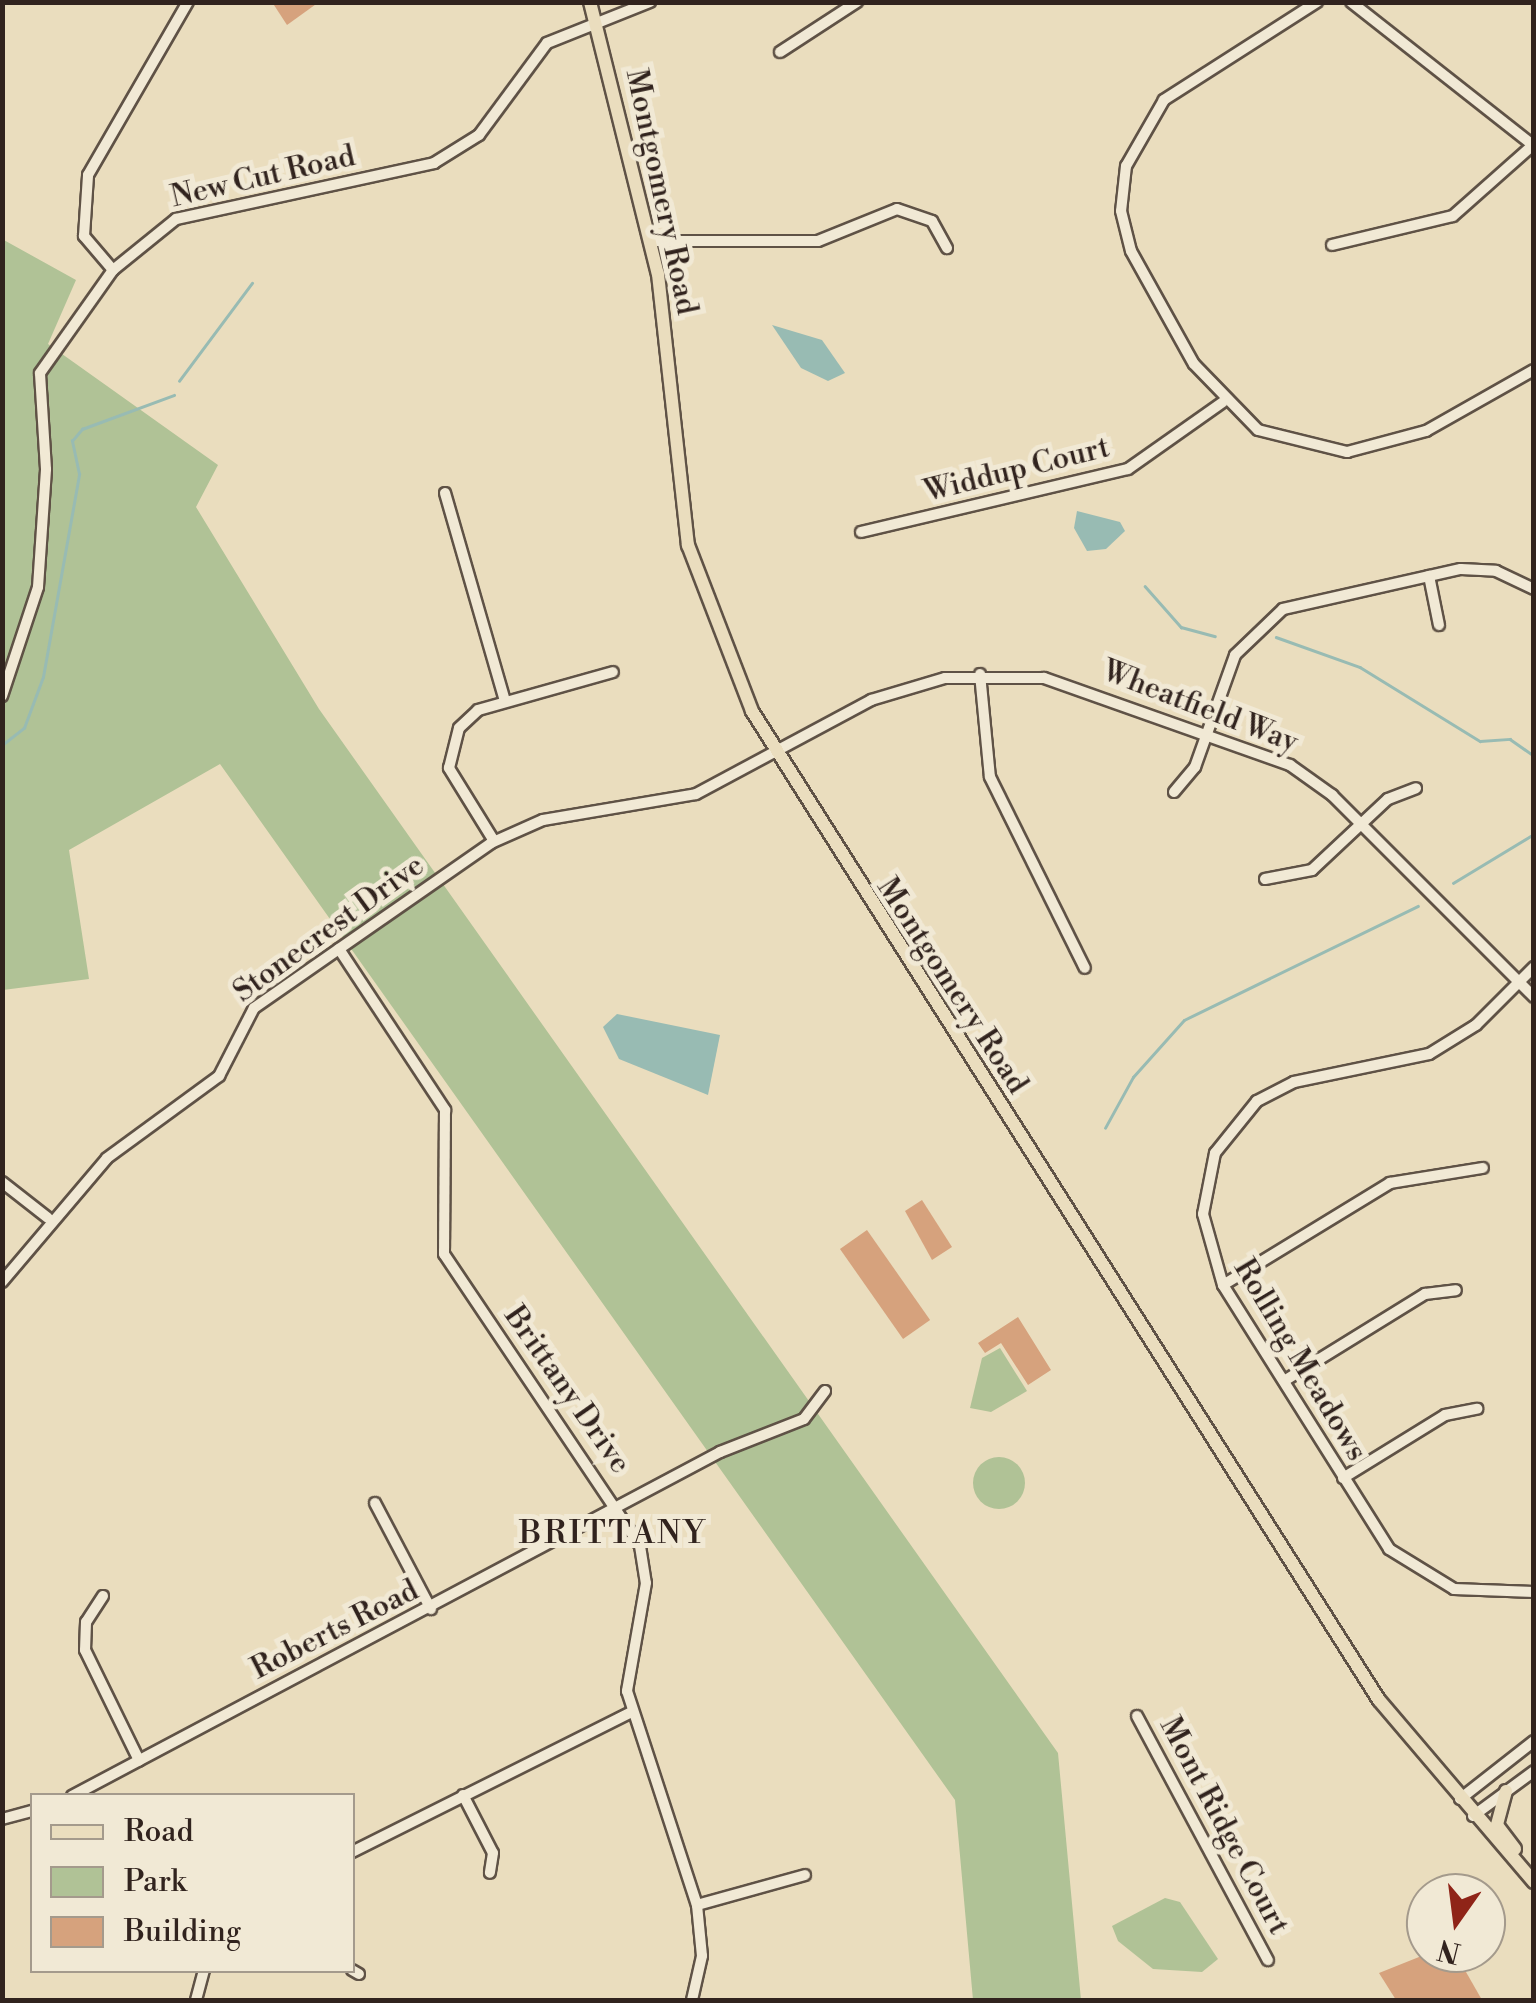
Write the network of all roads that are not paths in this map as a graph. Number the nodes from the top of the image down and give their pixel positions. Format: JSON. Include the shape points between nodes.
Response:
{"nodes":[{"id":1,"x":188,"y":2,"type":"edge"},
{"id":2,"x":590,"y":2,"type":"edge"},
{"id":3,"x":650,"y":2,"type":"edge"},
{"id":4,"x":857,"y":2,"type":"edge"},
{"id":5,"x":1317,"y":2,"type":"edge"},
{"id":6,"x":1351,"y":2,"type":"edge"},
{"id":7,"x":596,"y":21,"type":"junction"},
{"id":8,"x":780,"y":52,"type":"dead end"},
{"id":9,"x":1533,"y":145,"type":"edge"},
{"id":10,"x":651,"y":241,"type":"junction"},
{"id":11,"x":1332,"y":245,"type":"dead end"},
{"id":12,"x":948,"y":248,"type":"dead end"},
{"id":13,"x":113,"y":270,"type":"junction"},
{"id":14,"x":1534,"y":370,"type":"edge"},
{"id":15,"x":1223,"y":402,"type":"junction"},
{"id":16,"x":445,"y":494,"type":"dead end"},
{"id":17,"x":861,"y":532,"type":"dead end"},
{"id":18,"x":1429,"y":576,"type":"junction"},
{"id":19,"x":1534,"y":589,"type":"edge"},
{"id":20,"x":1438,"y":625,"type":"dead end"},
{"id":21,"x":613,"y":672,"type":"dead end"},
{"id":22,"x":980,"y":674,"type":"junction"},
{"id":23,"x":2,"y":696,"type":"edge"},
{"id":24,"x":505,"y":701,"type":"junction"},
{"id":25,"x":1207,"y":732,"type":"junction"},
{"id":26,"x":777,"y":754,"type":"junction"},
{"id":27,"x":1416,"y":788,"type":"dead end"},
{"id":28,"x":1174,"y":792,"type":"dead end"},
{"id":29,"x":1362,"y":825,"type":"junction"},
{"id":30,"x":494,"y":841,"type":"junction"},
{"id":31,"x":1265,"y":879,"type":"dead end"},
{"id":32,"x":339,"y":949,"type":"junction"},
{"id":33,"x":1086,"y":968,"type":"dead end"},
{"id":34,"x":1534,"y":968,"type":"edge"},
{"id":35,"x":1519,"y":982,"type":"junction"},
{"id":36,"x":1534,"y":997,"type":"edge"},
{"id":37,"x":1483,"y":1168,"type":"dead end"},
{"id":38,"x":2,"y":1182,"type":"edge"},
{"id":39,"x":48,"y":1218,"type":"junction"},
{"id":40,"x":2,"y":1282,"type":"edge"},
{"id":41,"x":1223,"y":1285,"type":"junction"},
{"id":42,"x":1456,"y":1290,"type":"dead end"},
{"id":43,"x":1284,"y":1380,"type":"junction"},
{"id":44,"x":825,"y":1391,"type":"dead end"},
{"id":45,"x":1477,"y":1409,"type":"dead end"},
{"id":46,"x":1344,"y":1478,"type":"junction"},
{"id":47,"x":375,"y":1503,"type":"dead end"},
{"id":48,"x":620,"y":1507,"type":"junction"},
{"id":49,"x":1534,"y":1592,"type":"edge"},
{"id":50,"x":103,"y":1596,"type":"dead end"},
{"id":51,"x":431,"y":1608,"type":"junction"},
{"id":52,"x":630,"y":1714,"type":"junction"},
{"id":53,"x":1137,"y":1716,"type":"dead end"},
{"id":54,"x":1534,"y":1741,"type":"edge"},
{"id":55,"x":139,"y":1760,"type":"junction"},
{"id":56,"x":1534,"y":1771,"type":"edge"},
{"id":57,"x":1506,"y":1792,"type":"junction"},
{"id":58,"x":78,"y":1793,"type":"edge"},
{"id":59,"x":463,"y":1795,"type":"junction"},
{"id":60,"x":1459,"y":1800,"type":"junction"},
{"id":61,"x":30,"y":1812,"type":"edge"},
{"id":62,"x":1473,"y":1816,"type":"junction"},
{"id":63,"x":2,"y":1819,"type":"edge"},
{"id":64,"x":355,"y":1850,"type":"edge"},
{"id":65,"x":1534,"y":1869,"type":"edge"},
{"id":66,"x":490,"y":1873,"type":"dead end"},
{"id":67,"x":805,"y":1875,"type":"dead end"},
{"id":68,"x":1534,"y":1882,"type":"edge"},
{"id":69,"x":696,"y":1906,"type":"junction"},
{"id":70,"x":1268,"y":1960,"type":"dead end"},
{"id":71,"x":203,"y":1973,"type":"edge"},
{"id":72,"x":196,"y":2000,"type":"edge"},
{"id":73,"x":692,"y":2000,"type":"edge"}],
"edges":[{"from":1,"to":13,"type":"street","via":[[88,176],[84,236]]},
{"from":2,"to":7,"type":"main road","name":"Montgomery Road"},
{"from":3,"to":7,"type":"street","name":"New Cut Road"},
{"from":4,"to":8,"type":"street"},
{"from":5,"to":15,"type":"street","via":[[1164,100],[1126,166],[1121,211],[1131,251]]},
{"from":6,"to":9,"type":"street"},
{"from":7,"to":10,"type":"main road","name":"Montgomery Road"},
{"from":7,"to":13,"type":"street","name":"New Cut Road","via":[[546,44],[479,135],[434,163],[176,219]]},
{"from":9,"to":11,"type":"street","via":[[1453,216]]},
{"from":10,"to":12,"type":"street","via":[[805,243],[898,208],[932,221]]},
{"from":10,"to":26,"type":"main road","name":"Montgomery Road","via":[[688,545],[718,636]]},
{"from":13,"to":23,"type":"street","name":"New Cut Road","via":[[40,373],[46,468],[38,587]]},
{"from":14,"to":15,"type":"street","via":[[1426,431],[1347,452],[1276,440]]},
{"from":15,"to":17,"type":"street","name":"Widdup Court","via":[[1128,469]]},
{"from":16,"to":24,"type":"street"},
{"from":18,"to":19,"type":"street","via":[[1480,568]]},
{"from":18,"to":20,"type":"street"},
{"from":18,"to":25,"type":"street","via":[[1269,617],[1236,655]]},
{"from":21,"to":24,"type":"street"},
{"from":22,"to":25,"type":"street","name":"Wheatfield Way","via":[[1060,682]]},
{"from":22,"to":26,"type":"street","name":"Wheatfield Way","via":[[884,695]]},
{"from":22,"to":33,"type":"street","via":[[990,777]]},
{"from":24,"to":30,"type":"street","via":[[468,718],[450,753],[454,783]]},
{"from":25,"to":28,"type":"street"},
{"from":25,"to":29,"type":"street","name":"Wheatfield Way","via":[[1290,766]]},
{"from":26,"to":30,"type":"street","name":"Stonecrest Drive","via":[[696,794],[543,820]]},
{"from":26,"to":60,"type":"main road","name":"Montgomery Road","via":[[1378,1700]]},
{"from":27,"to":29,"type":"street"},
{"from":29,"to":31,"type":"street","via":[[1312,870]]},
{"from":29,"to":35,"type":"street","name":"Wheatfield Way"},
{"from":30,"to":32,"type":"street","name":"Stonecrest Drive"},
{"from":32,"to":39,"type":"street","name":"Stonecrest Drive","via":[[254,1008],[219,1076],[106,1158]]},
{"from":32,"to":48,"type":"street","name":"Brittany Drive","via":[[446,1110],[444,1254]]},
{"from":34,"to":35,"type":"street","name":"Rolling Meadows"},
{"from":35,"to":36,"type":"street","name":"Wheatfield Way"},
{"from":35,"to":41,"type":"street","name":"Rolling Meadows","via":[[1476,1026],[1429,1054],[1294,1082],[1240,1116],[1204,1193],[1207,1248]]},
{"from":37,"to":41,"type":"street","via":[[1390,1183]]},
{"from":38,"to":39,"type":"street"},
{"from":39,"to":40,"type":"street","name":"Stonecrest Drive"},
{"from":41,"to":43,"type":"street","name":"Rolling Meadows"},
{"from":42,"to":43,"type":"street","via":[[1424,1294]]},
{"from":43,"to":46,"type":"street","name":"Rolling Meadows"},
{"from":44,"to":48,"type":"street","name":"Roberts Road","via":[[804,1419]]},
{"from":45,"to":46,"type":"street","via":[[1445,1415]]},
{"from":46,"to":49,"type":"street","name":"Rolling Meadows","via":[[1382,1540],[1420,1574],[1477,1594]]},
{"from":47,"to":51,"type":"street"},
{"from":48,"to":51,"type":"street","name":"Roberts Road"},
{"from":48,"to":52,"type":"street","name":"Brittany Drive","via":[[645,1565],[627,1669]]},
{"from":50,"to":55,"type":"street","via":[[86,1622],[84,1650]]},
{"from":51,"to":55,"type":"street","name":"Roberts Road"},
{"from":52,"to":59,"type":"street"},
{"from":52,"to":69,"type":"street","name":"Brittany Drive"},
{"from":53,"to":70,"type":"street","name":"Mont Ridge Court"},
{"from":54,"to":60,"type":"street"},
{"from":55,"to":58,"type":"street","name":"Roberts Road"},
{"from":56,"to":57,"type":"street"},
{"from":57,"to":62,"type":"street"},
{"from":57,"to":65,"type":"main road","via":[[1497,1825]]},
{"from":59,"to":64,"type":"street"},
{"from":59,"to":66,"type":"street","via":[[493,1853]]},
{"from":60,"to":62,"type":"main road","name":"Montgomery Road"},
{"from":61,"to":63,"type":"street"},
{"from":62,"to":68,"type":"main road","name":"Montgomery Road"},
{"from":67,"to":69,"type":"street"},
{"from":69,"to":73,"type":"street","name":"Brittany Drive","via":[[702,1956]]},
{"from":71,"to":72,"type":"street"}]}
